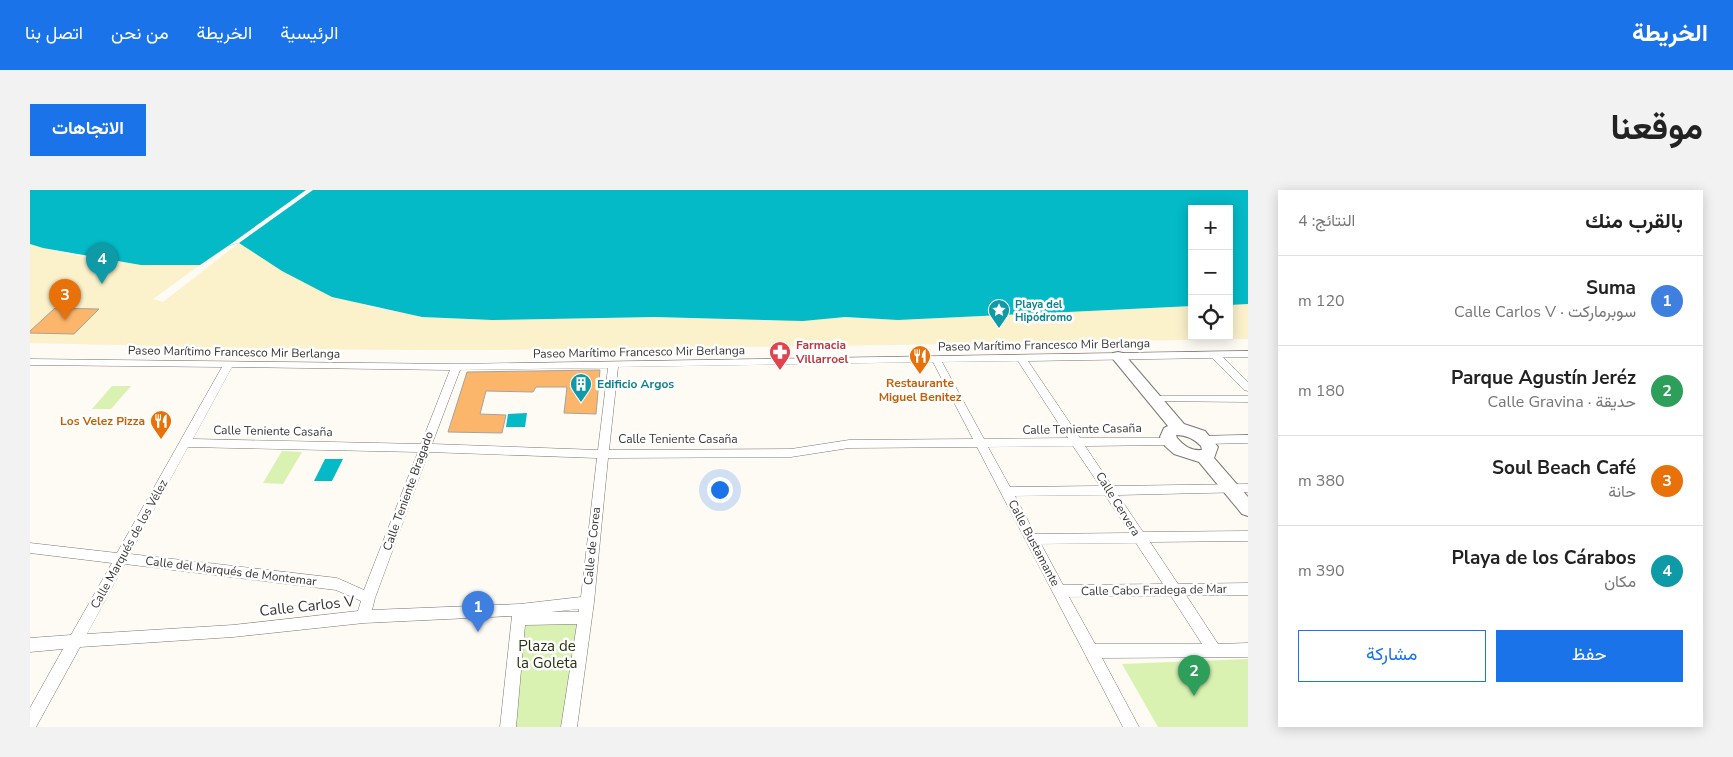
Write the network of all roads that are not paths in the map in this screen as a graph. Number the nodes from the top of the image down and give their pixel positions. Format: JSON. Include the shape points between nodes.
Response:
{"nodes":[{"id":1,"x":1248,"y":354,"type":"edge"},
{"id":2,"x":1215,"y":355,"type":"junction"},
{"id":3,"x":1118,"y":356,"type":"junction"},
{"id":4,"x":936,"y":359,"type":"junction"},
{"id":5,"x":1022,"y":359,"type":"junction"},
{"id":6,"x":30,"y":362,"type":"edge"},
{"id":7,"x":228,"y":365,"type":"junction"},
{"id":8,"x":613,"y":365,"type":"junction"},
{"id":9,"x":456,"y":367,"type":"junction"},
{"id":10,"x":1248,"y":388,"type":"edge"},
{"id":11,"x":1248,"y":398,"type":"edge"},
{"id":12,"x":1153,"y":399,"type":"junction"},
{"id":13,"x":1174,"y":435,"type":"junction"},
{"id":14,"x":1248,"y":440,"type":"edge"},
{"id":15,"x":185,"y":443,"type":"junction"},
{"id":16,"x":1079,"y":443,"type":"junction"},
{"id":17,"x":982,"y":444,"type":"junction"},
{"id":18,"x":424,"y":448,"type":"junction"},
{"id":19,"x":1204,"y":448,"type":"junction"},
{"id":20,"x":602,"y":454,"type":"junction"},
{"id":21,"x":1230,"y":488,"type":"junction"},
{"id":22,"x":1248,"y":488,"type":"edge"},
{"id":23,"x":1109,"y":490,"type":"junction"},
{"id":24,"x":1007,"y":492,"type":"junction"},
{"id":25,"x":1248,"y":509,"type":"edge"},
{"id":26,"x":1248,"y":536,"type":"edge"},
{"id":27,"x":1138,"y":537,"type":"junction"},
{"id":28,"x":1032,"y":540,"type":"junction"},
{"id":29,"x":30,"y":548,"type":"edge"},
{"id":30,"x":122,"y":558,"type":"junction"},
{"id":31,"x":1248,"y":589,"type":"edge"},
{"id":32,"x":1174,"y":590,"type":"junction"},
{"id":33,"x":1059,"y":592,"type":"junction"},
{"id":34,"x":368,"y":598,"type":"junction"},
{"id":35,"x":587,"y":602,"type":"junction"},
{"id":36,"x":519,"y":614,"type":"junction"},
{"id":37,"x":364,"y":617,"type":"junction"},
{"id":38,"x":584,"y":618,"type":"junction"},
{"id":39,"x":76,"y":641,"type":"junction"},
{"id":40,"x":30,"y":645,"type":"edge"},
{"id":41,"x":1214,"y":650,"type":"junction"},
{"id":42,"x":1248,"y":650,"type":"edge"},
{"id":43,"x":1090,"y":651,"type":"junction"},
{"id":44,"x":30,"y":723,"type":"edge"},
{"id":45,"x":508,"y":727,"type":"edge"},
{"id":46,"x":569,"y":727,"type":"edge"},
{"id":47,"x":1131,"y":727,"type":"edge"}],
"edges":[{"from":1,"to":2,"type":"street","name":"Paseo Marítimo Francesco Mir Berlanga"},
{"from":2,"to":3,"type":"street","name":"Paseo Marítimo Francesco Mir Berlanga"},
{"from":2,"to":10,"type":"street"},
{"from":3,"to":5,"type":"street","name":"Paseo Marítimo Francesco Mir Berlanga"},
{"from":3,"to":12,"type":"street"},
{"from":4,"to":5,"type":"street","name":"Paseo Marítimo Francesco Mir Berlanga"},
{"from":4,"to":8,"type":"street","name":"Paseo Marítimo Francesco Mir Berlanga"},
{"from":4,"to":17,"type":"street","name":"Calle Bustamante"},
{"from":5,"to":16,"type":"street","name":"Calle Cervera"},
{"from":6,"to":7,"type":"street","name":"Paseo Marítimo Francesco Mir Berlanga"},
{"from":7,"to":9,"type":"street","name":"Paseo Marítimo Francesco Mir Berlanga"},
{"from":7,"to":15,"type":"street","name":"Calle Marqués de los Vélez"},
{"from":8,"to":9,"type":"street","name":"Paseo Marítimo Francesco Mir Berlanga"},
{"from":8,"to":20,"type":"street","name":"Calle de Corea"},
{"from":9,"to":18,"type":"street","name":"Calle Teniente Bragado"},
{"from":11,"to":12,"type":"street"},
{"from":12,"to":13,"type":"street"},
{"from":13,"to":16,"type":"street","name":"Calle Teniente Casaña"},
{"from":13,"to":19,"type":"street","via":[[1196,434]]},
{"from":13,"to":19,"type":"street","via":[[1184,452]]},
{"from":14,"to":19,"type":"street"},
{"from":15,"to":18,"type":"street","name":"Calle Teniente Casaña"},
{"from":15,"to":30,"type":"street","name":"Calle Marqués de los Vélez"},
{"from":16,"to":17,"type":"street","name":"Calle Teniente Casaña"},
{"from":16,"to":23,"type":"street","name":"Calle Cervera"},
{"from":17,"to":20,"type":"street","name":"Calle Teniente Casaña","via":[[849,444],[791,453]]},
{"from":17,"to":24,"type":"street","name":"Calle Bustamante"},
{"from":18,"to":20,"type":"street","name":"Calle Teniente Casaña"},
{"from":18,"to":34,"type":"street","name":"Calle Teniente Bragado"},
{"from":19,"to":21,"type":"street"},
{"from":20,"to":35,"type":"street","name":"Calle de Corea"},
{"from":21,"to":22,"type":"street"},
{"from":21,"to":23,"type":"street"},
{"from":21,"to":25,"type":"street"},
{"from":23,"to":24,"type":"street"},
{"from":23,"to":27,"type":"street","name":"Calle Cervera"},
{"from":24,"to":28,"type":"street","name":"Calle Bustamante"},
{"from":26,"to":27,"type":"street"},
{"from":27,"to":28,"type":"street"},
{"from":27,"to":32,"type":"street","name":"Calle Cervera"},
{"from":28,"to":33,"type":"street","name":"Calle Bustamante"},
{"from":29,"to":30,"type":"street","name":"Calle del Marqués de Montemar"},
{"from":30,"to":34,"type":"street","name":"Calle del Marqués de Montemar","via":[[338,584]]},
{"from":30,"to":39,"type":"street","name":"Calle Marqués de los Vélez"},
{"from":31,"to":32,"type":"street","name":"Calle Cabo Fradega de Mar"},
{"from":32,"to":33,"type":"street","name":"Calle Cabo Fradega de Mar"},
{"from":32,"to":41,"type":"street","name":"Calle Cervera"},
{"from":33,"to":43,"type":"street","name":"Calle Bustamante"},
{"from":34,"to":37,"type":"street","name":"Calle Teniente Bragado"},
{"from":35,"to":36,"type":"street","name":"Calle Carlos V"},
{"from":35,"to":38,"type":"street","name":"Calle de Corea"},
{"from":36,"to":37,"type":"street","name":"Calle Carlos V"},
{"from":36,"to":38,"type":"street","name":"Calle Carlos V"},
{"from":36,"to":45,"type":"street"},
{"from":37,"to":39,"type":"street","name":"Calle Carlos V","via":[[233,631]]},
{"from":38,"to":46,"type":"street","name":"Calle de Corea"},
{"from":39,"to":40,"type":"street","name":"Calle Carlos V"},
{"from":39,"to":44,"type":"street","name":"Calle Marqués de los Vélez"},
{"from":41,"to":42,"type":"street"},
{"from":41,"to":43,"type":"street"},
{"from":43,"to":47,"type":"street","name":"Calle Bustamante"}]}
